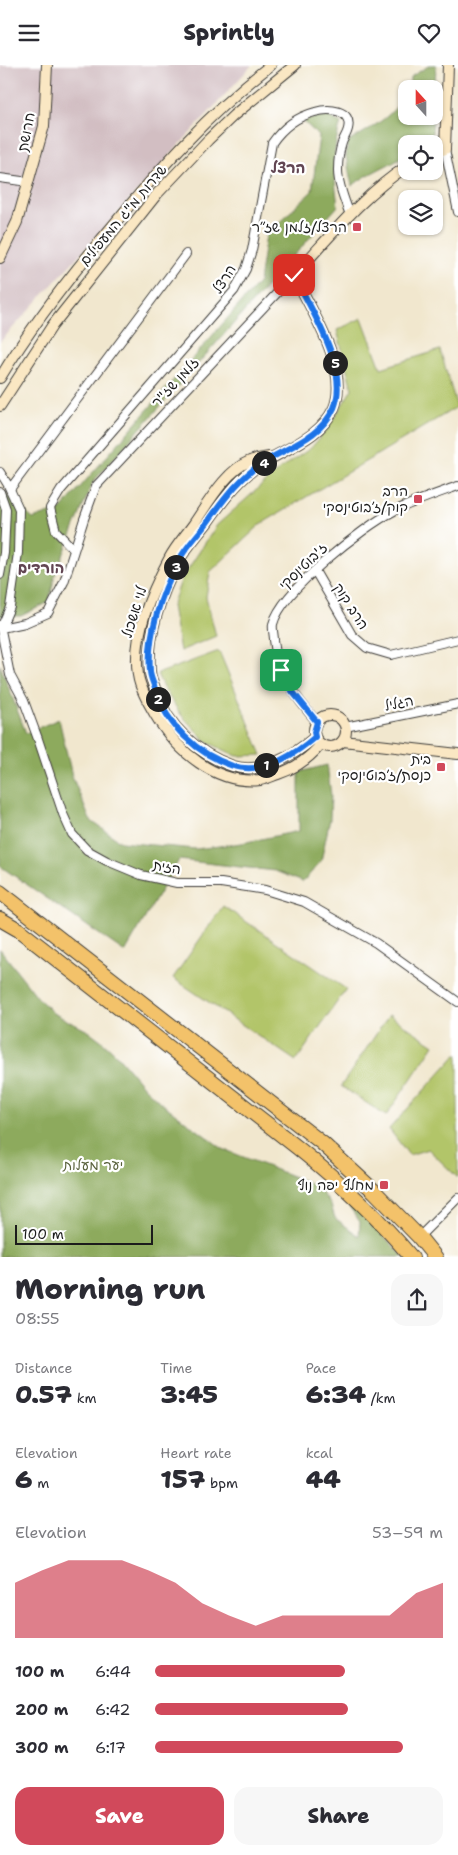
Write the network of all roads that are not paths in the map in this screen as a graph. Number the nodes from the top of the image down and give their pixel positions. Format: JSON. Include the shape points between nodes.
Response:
{"nodes":[{"id":1,"x":47,"y":65,"type":"edge"},
{"id":2,"x":272,"y":65,"type":"edge"},
{"id":3,"x":295,"y":65,"type":"edge"},
{"id":4,"x":448,"y":65,"type":"edge"},
{"id":5,"x":445,"y":149,"type":"joint"},
{"id":6,"x":398,"y":173,"type":"edge"},
{"id":7,"x":0,"y":181,"type":"edge"},
{"id":8,"x":28,"y":182,"type":"junction"},
{"id":9,"x":458,"y":212,"type":"edge"},
{"id":10,"x":350,"y":215,"type":"junction"},
{"id":11,"x":186,"y":254,"type":"dead end"},
{"id":12,"x":0,"y":258,"type":"edge"},
{"id":13,"x":294,"y":275,"type":"junction"},
{"id":14,"x":0,"y":378,"type":"edge"},
{"id":15,"x":0,"y":406,"type":"edge"},
{"id":16,"x":0,"y":472,"type":"edge"},
{"id":17,"x":458,"y":487,"type":"edge"},
{"id":18,"x":10,"y":489,"type":"junction"},
{"id":19,"x":0,"y":491,"type":"edge"},
{"id":20,"x":74,"y":550,"type":"junction"},
{"id":21,"x":315,"y":571,"type":"junction"},
{"id":22,"x":0,"y":575,"type":"edge"},
{"id":23,"x":0,"y":626,"type":"edge"},
{"id":24,"x":458,"y":639,"type":"edge"},
{"id":25,"x":458,"y":704,"type":"edge"},
{"id":26,"x":317,"y":722,"type":"junction"},
{"id":27,"x":345,"y":727,"type":"junction"},
{"id":28,"x":318,"y":741,"type":"junction"},
{"id":29,"x":343,"y":741,"type":"junction"},
{"id":30,"x":458,"y":754,"type":"edge"},
{"id":31,"x":0,"y":892,"type":"edge"},
{"id":32,"x":0,"y":919,"type":"edge"},
{"id":33,"x":458,"y":1002,"type":"edge"},
{"id":34,"x":458,"y":1199,"type":"edge"},
{"id":35,"x":419,"y":1237,"type":"junction"},
{"id":36,"x":412,"y":1257,"type":"edge"},
{"id":37,"x":436,"y":1257,"type":"edge"}],
"edges":[{"from":1,"to":8,"type":"street","name":"חרושת","via":[[44,126]]},
{"from":2,"to":14,"type":"street","name":"שדרות מ\"ג המעפילים","via":[[197,129],[146,184],[40,317]]},
{"from":3,"to":15,"type":"street","name":"שדרות מ\"ג המעפילים","via":[[221,127],[157,194],[52,326]]},
{"from":4,"to":5,"type":"street"},
{"from":5,"to":9,"type":"street"},
{"from":6,"to":10,"type":"street","name":"זלמן שז\"ר"},
{"from":7,"to":8,"type":"street"},
{"from":8,"to":12,"type":"street","name":"חרושת","via":[[17,222]]},
{"from":10,"to":13,"type":"street","name":"זלמן שז\"ר"},
{"from":10,"to":20,"type":"street","name":"הרצל","via":[[338,173],[338,156],[348,121],[344,114],[334,109],[306,114],[280,132],[272,143],[252,250],[234,291],[61,490],[50,508],[56,531]]},
{"from":11,"to":18,"type":"street"},
{"from":13,"to":20,"type":"street","name":"זלמן שז\"ר","via":[[96,486]]},
{"from":13,"to":28,"type":"street","name":"לוי אשכול","via":[[333,355],[338,379],[334,407],[323,426],[303,441],[277,455],[249,461],[222,485],[170,558],[144,617],[138,643],[138,675],[148,703],[179,747],[207,768],[222,774],[237,779],[261,780],[298,765],[311,756]]},
{"from":16,"to":18,"type":"street","name":"הזית"},
{"from":17,"to":21,"type":"street","name":"ז'בוטינסקי","via":[[393,512]]},
{"from":18,"to":23,"type":"street","name":"הזית","via":[[19,509],[18,553],[10,607]]},
{"from":19,"to":22,"type":"street","via":[[6,509]]},
{"from":20,"to":23,"type":"street","name":"זלמן שז\"ר","via":[[64,582],[48,613],[25,623]]},
{"from":21,"to":24,"type":"street","name":"הרב קוק","via":[[352,635],[367,648],[391,655]]},
{"from":21,"to":26,"type":"street","name":"ז'בוטינסקי","via":[[283,605],[273,625],[281,670],[292,691]]},
{"from":23,"to":33,"type":"street","name":"הזית","via":[[10,675],[28,711],[63,814],[72,834],[87,850],[142,875],[177,883],[221,883],[265,890],[304,902],[376,943]]},
{"from":25,"to":27,"type":"street","name":"הגליל"},
{"from":26,"to":27,"type":"street","via":[[330,715],[340,719]]},
{"from":26,"to":28,"type":"street","via":[[314,732]]},
{"from":27,"to":29,"type":"street"},
{"from":28,"to":29,"type":"street","via":[[330,747]]},
{"from":29,"to":30,"type":"street"},
{"from":31,"to":35,"type":"highway","via":[[322,1143]]},
{"from":32,"to":36,"type":"highway","via":[[19,930],[340,1182]]},
{"from":34,"to":35,"type":"street"},
{"from":35,"to":37,"type":"highway"}]}
